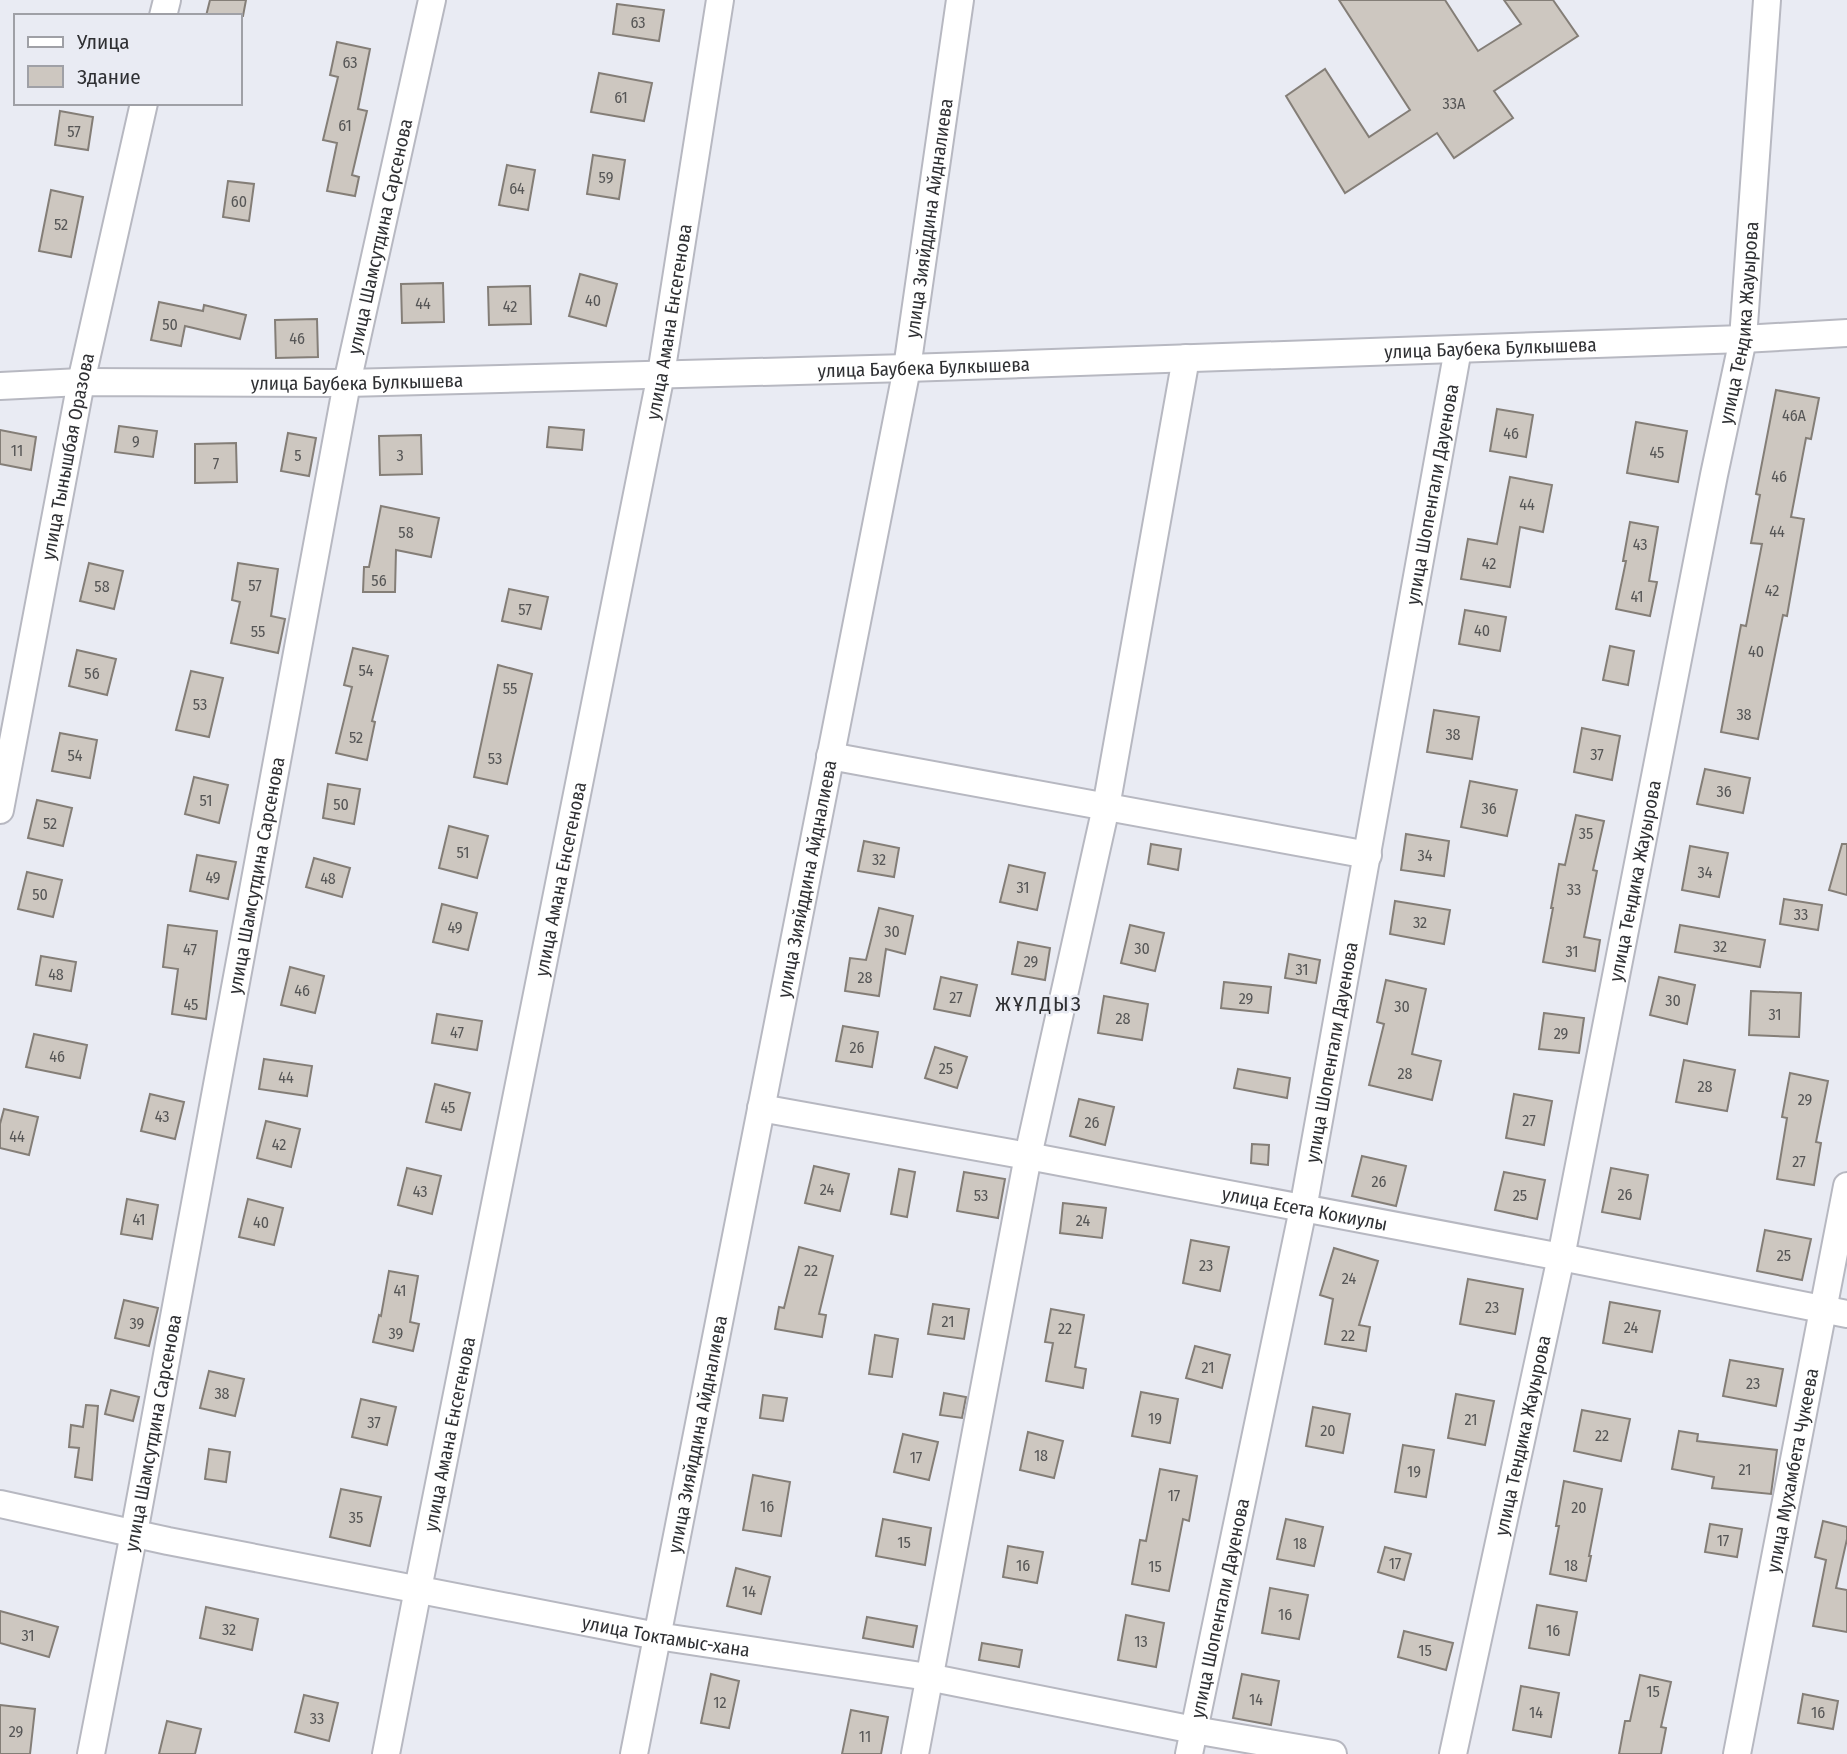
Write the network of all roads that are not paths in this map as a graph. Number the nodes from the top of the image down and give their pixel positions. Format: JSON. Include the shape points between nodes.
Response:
{"nodes":[{"id":1,"x":432,"y":0,"type":"edge"},
{"id":2,"x":720,"y":0,"type":"edge"},
{"id":3,"x":960,"y":0,"type":"edge"},
{"id":4,"x":1767,"y":0,"type":"edge"},
{"id":5,"x":144,"y":105,"type":"edge"},
{"id":6,"x":1847,"y":333,"type":"edge"},
{"id":7,"x":1743,"y":339,"type":"junction"},
{"id":8,"x":1458,"y":349,"type":"junction"},
{"id":9,"x":1186,"y":358,"type":"junction"},
{"id":10,"x":907,"y":368,"type":"junction"},
{"id":11,"x":661,"y":374,"type":"junction"},
{"id":12,"x":81,"y":382,"type":"junction"},
{"id":13,"x":348,"y":383,"type":"junction"},
{"id":14,"x":0,"y":386,"type":"edge"},
{"id":15,"x":830,"y":756,"type":"junction"},
{"id":16,"x":1106,"y":807,"type":"junction"},
{"id":17,"x":0,"y":810,"type":"edge"},
{"id":18,"x":1368,"y":855,"type":"junction"},
{"id":19,"x":761,"y":1108,"type":"junction"},
{"id":20,"x":1028,"y":1156,"type":"junction"},
{"id":21,"x":1847,"y":1186,"type":"edge"},
{"id":22,"x":1303,"y":1209,"type":"junction"},
{"id":23,"x":1561,"y":1257,"type":"junction"},
{"id":24,"x":1835,"y":1312,"type":"edge"},
{"id":25,"x":0,"y":1504,"type":"edge"},
{"id":26,"x":134,"y":1533,"type":"junction"},
{"id":27,"x":418,"y":1589,"type":"junction"},
{"id":28,"x":657,"y":1636,"type":"junction"},
{"id":29,"x":928,"y":1677,"type":"junction"},
{"id":30,"x":1191,"y":1742,"type":"edge"},
{"id":31,"x":91,"y":1754,"type":"edge"},
{"id":32,"x":386,"y":1754,"type":"edge"},
{"id":33,"x":634,"y":1754,"type":"edge"},
{"id":34,"x":915,"y":1754,"type":"edge"},
{"id":35,"x":1333,"y":1754,"type":"edge"},
{"id":36,"x":1453,"y":1754,"type":"edge"},
{"id":37,"x":1737,"y":1754,"type":"edge"}],
"edges":[{"from":1,"to":13,"type":"street","name":"улица Шамсутдина Сарсенова"},
{"from":2,"to":11,"type":"street","name":"улица Амана Енсегенова"},
{"from":3,"to":10,"type":"street","name":"улица Зияйддина Айдналиева"},
{"from":4,"to":7,"type":"street","name":"улица Тендика Жауырова"},
{"from":5,"to":12,"type":"street","name":"улица Тынышбая Оразова"},
{"from":6,"to":7,"type":"street","name":"улица Баубека Булкышева"},
{"from":7,"to":8,"type":"street","name":"улица Баубека Булкышева"},
{"from":7,"to":23,"type":"street","name":"улица Тендика Жауырова"},
{"from":8,"to":9,"type":"street","name":"улица Баубека Булкышева"},
{"from":8,"to":18,"type":"street","name":"улица Шопенгали Дауенова"},
{"from":9,"to":10,"type":"street","name":"улица Баубека Булкышева"},
{"from":9,"to":16,"type":"street"},
{"from":10,"to":11,"type":"street","name":"улица Баубека Булкышева"},
{"from":10,"to":15,"type":"street","name":"улица Зияйддина Айдналиева"},
{"from":11,"to":13,"type":"street","name":"улица Баубека Булкышева"},
{"from":11,"to":27,"type":"street","name":"улица Амана Енсегенова"},
{"from":12,"to":13,"type":"street","name":"улица Баубека Булкышева"},
{"from":12,"to":14,"type":"street","name":"улица Баубека Булкышева"},
{"from":12,"to":17,"type":"street","name":"улица Тынышбая Оразова"},
{"from":13,"to":26,"type":"street","name":"улица Шамсутдина Сарсенова"},
{"from":15,"to":16,"type":"street"},
{"from":15,"to":19,"type":"street","name":"улица Зияйддина Айдналиева"},
{"from":16,"to":18,"type":"street"},
{"from":16,"to":20,"type":"street"},
{"from":18,"to":22,"type":"street","name":"улица Шопенгали Дауенова"},
{"from":19,"to":20,"type":"street","name":"улица Есета Кокиулы"},
{"from":19,"to":28,"type":"street","name":"улица Зияйддина Айдналиева"},
{"from":20,"to":22,"type":"street","name":"улица Есета Кокиулы"},
{"from":20,"to":29,"type":"street"},
{"from":21,"to":24,"type":"street","name":"улица Мухамбета Чукеева"},
{"from":22,"to":23,"type":"street","name":"улица Есета Кокиулы"},
{"from":22,"to":30,"type":"street","name":"улица Шопенгали Дауенова"},
{"from":23,"to":24,"type":"street","name":"улица Есета Кокиулы"},
{"from":23,"to":36,"type":"street","name":"улица Тендика Жауырова"},
{"from":24,"to":37,"type":"street","name":"улица Мухамбета Чукеева"},
{"from":25,"to":26,"type":"street","name":"улица Токтамыс-хана"},
{"from":26,"to":27,"type":"street","name":"улица Токтамыс-хана"},
{"from":26,"to":31,"type":"street","name":"улица Шамсутдина Сарсенова"},
{"from":27,"to":28,"type":"street","name":"улица Токтамыс-хана"},
{"from":27,"to":32,"type":"street","name":"улица Амана Енсегенова"},
{"from":28,"to":29,"type":"street","name":"улица Токтамыс-хана"},
{"from":28,"to":33,"type":"street","name":"улица Зияйддина Айдналиева"},
{"from":29,"to":30,"type":"street","name":"улица Токтамыс-хана"},
{"from":29,"to":34,"type":"street"},
{"from":30,"to":35,"type":"street","name":"улица Токтамыс-хана"}]}
